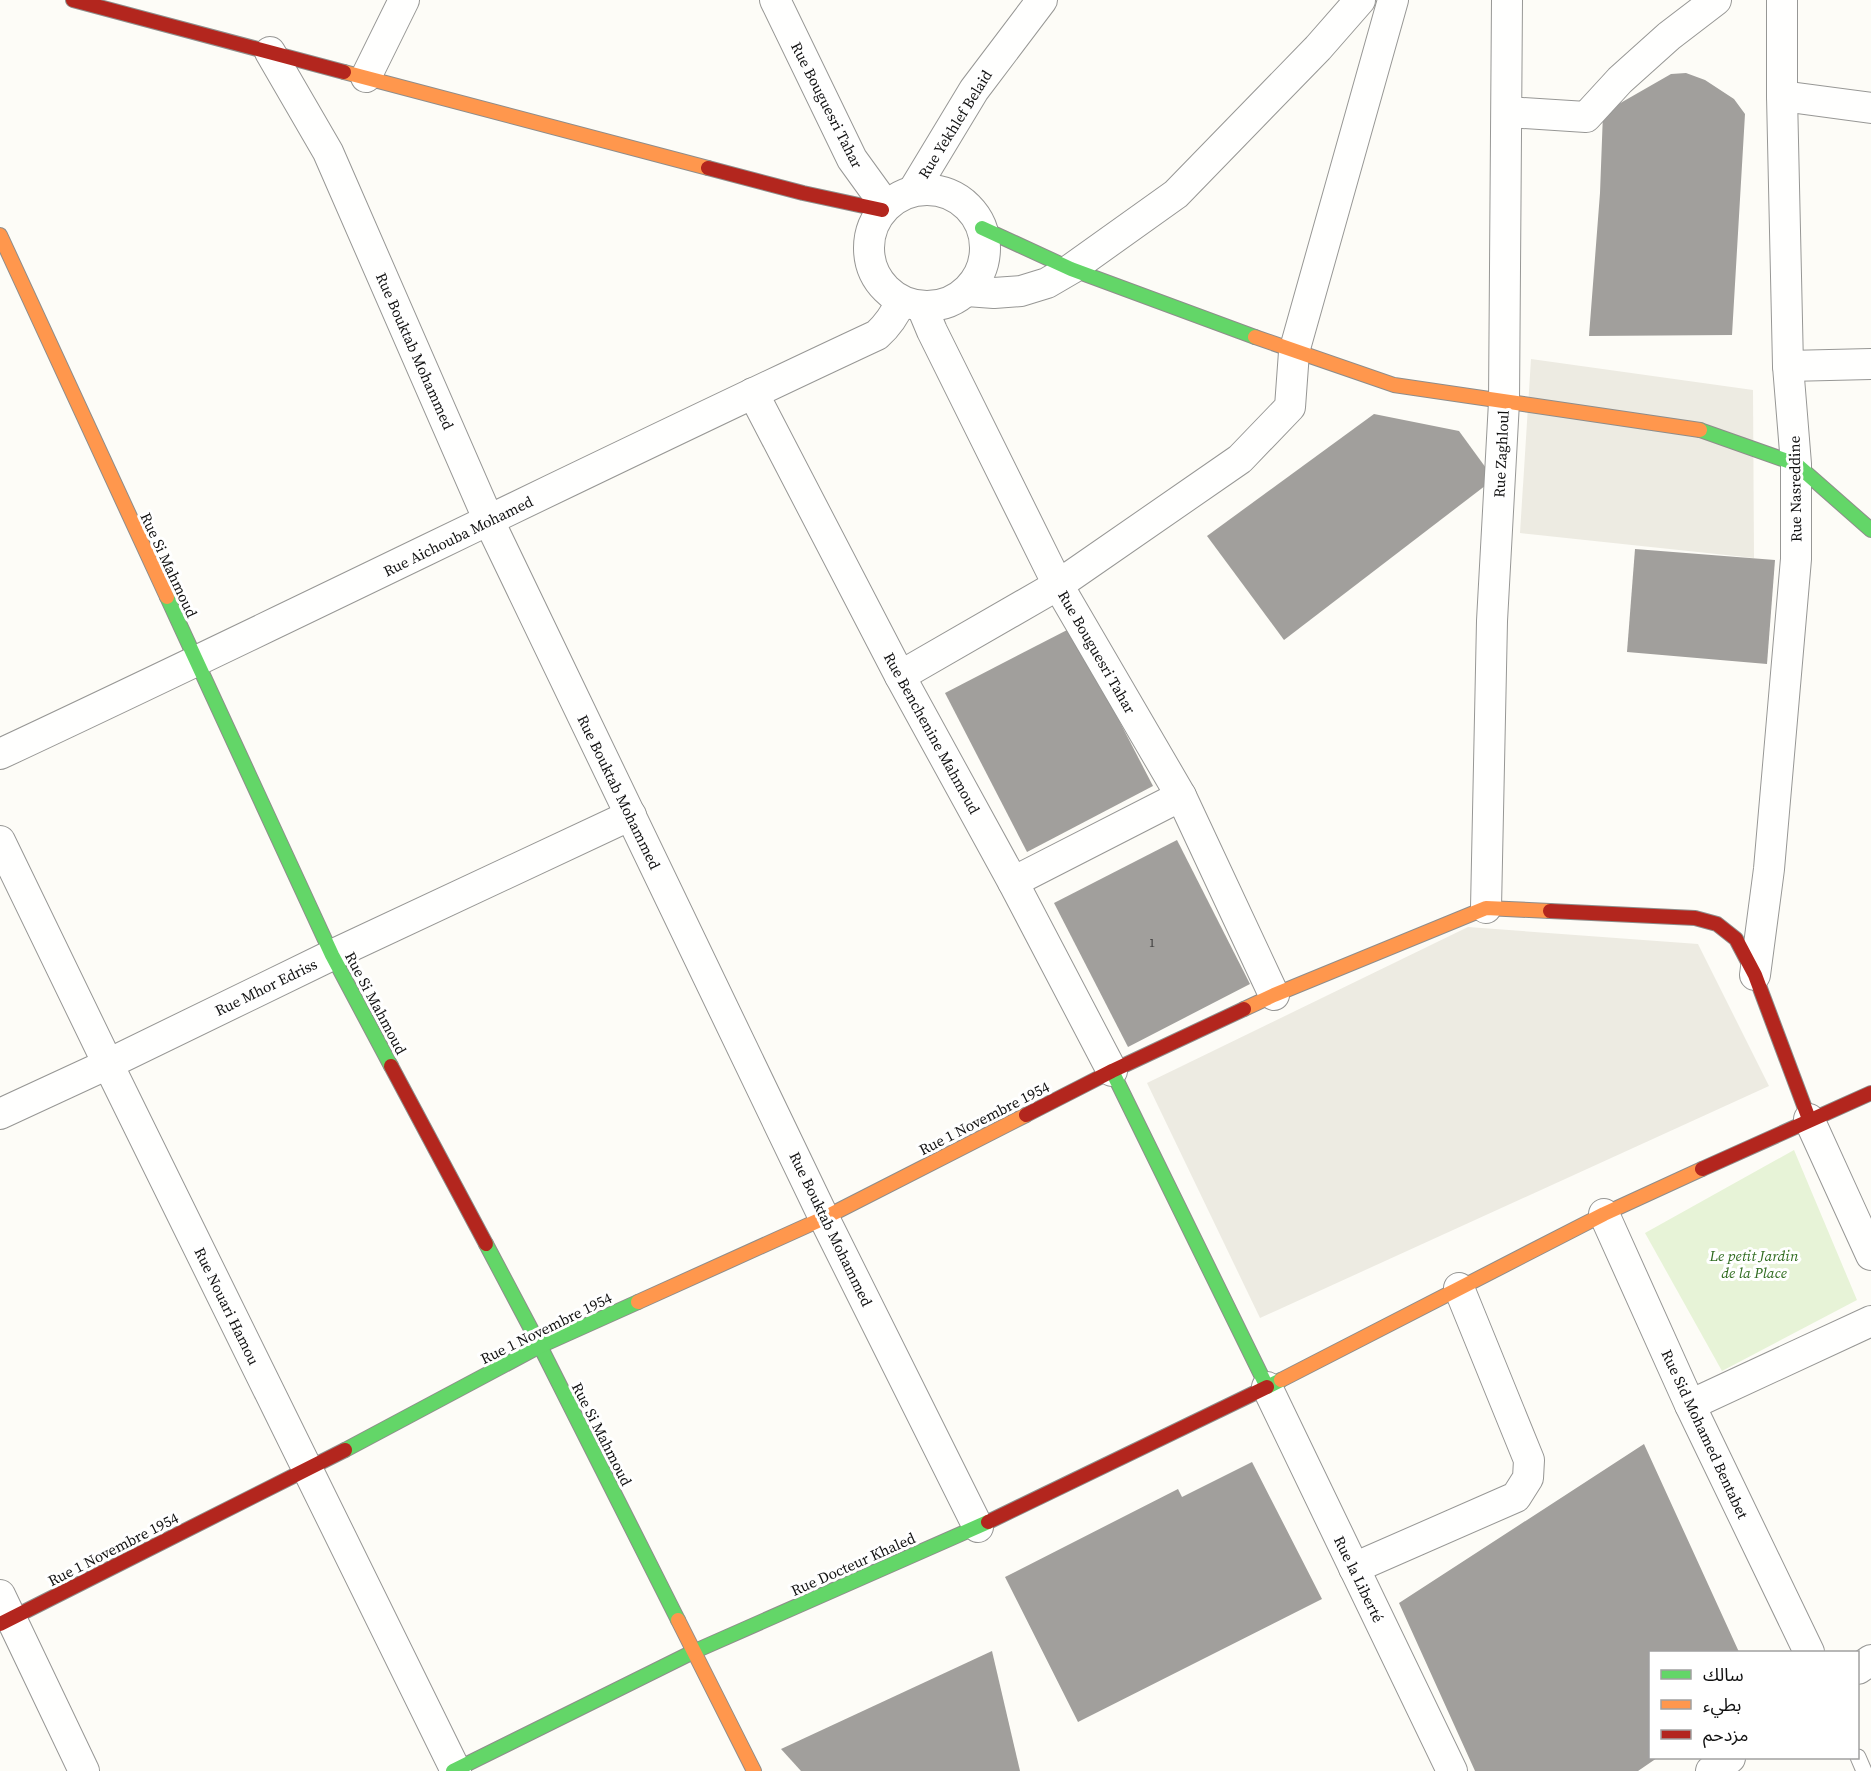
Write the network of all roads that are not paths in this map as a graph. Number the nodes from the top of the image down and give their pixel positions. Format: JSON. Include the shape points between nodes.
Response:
{"nodes":[{"id":1,"x":73,"y":0,"type":"edge"},
{"id":2,"x":404,"y":0,"type":"edge"},
{"id":3,"x":775,"y":0,"type":"edge"},
{"id":4,"x":1042,"y":0,"type":"edge"},
{"id":5,"x":1360,"y":0,"type":"edge"},
{"id":6,"x":1393,"y":0,"type":"edge"},
{"id":7,"x":1507,"y":0,"type":"edge"},
{"id":8,"x":1716,"y":0,"type":"edge"},
{"id":9,"x":1782,"y":0,"type":"edge"},
{"id":10,"x":270,"y":52,"type":"junction"},
{"id":11,"x":366,"y":77,"type":"junction"},
{"id":12,"x":1782,"y":96,"type":"junction"},
{"id":13,"x":1871,"y":108,"type":"edge"},
{"id":14,"x":1507,"y":112,"type":"junction"},
{"id":15,"x":913,"y":191,"type":"junction"},
{"id":16,"x":884,"y":208,"type":"junction"},
{"id":17,"x":982,"y":228,"type":"junction"},
{"id":18,"x":0,"y":236,"type":"edge"},
{"id":19,"x":1071,"y":269,"type":"junction"},
{"id":20,"x":967,"y":291,"type":"junction"},
{"id":21,"x":912,"y":304,"type":"junction"},
{"id":22,"x":1294,"y":352,"type":"junction"},
{"id":23,"x":1871,"y":364,"type":"edge"},
{"id":24,"x":1788,"y":366,"type":"junction"},
{"id":25,"x":753,"y":393,"type":"junction"},
{"id":26,"x":1504,"y":402,"type":"junction"},
{"id":27,"x":1796,"y":464,"type":"junction"},
{"id":28,"x":489,"y":521,"type":"junction"},
{"id":29,"x":1871,"y":530,"type":"edge"},
{"id":30,"x":1058,"y":585,"type":"junction"},
{"id":31,"x":196,"y":663,"type":"junction"},
{"id":32,"x":900,"y":676,"type":"junction"},
{"id":33,"x":0,"y":754,"type":"edge"},
{"id":34,"x":1181,"y":796,"type":"junction"},
{"id":35,"x":631,"y":815,"type":"junction"},
{"id":36,"x":0,"y":841,"type":"edge"},
{"id":37,"x":1013,"y":882,"type":"junction"},
{"id":38,"x":1486,"y":908,"type":"junction"},
{"id":39,"x":332,"y":955,"type":"junction"},
{"id":40,"x":1755,"y":975,"type":"junction"},
{"id":41,"x":1274,"y":995,"type":"junction"},
{"id":42,"x":108,"y":1064,"type":"junction"},
{"id":43,"x":1112,"y":1071,"type":"junction"},
{"id":44,"x":1871,"y":1093,"type":"edge"},
{"id":45,"x":0,"y":1114,"type":"edge"},
{"id":46,"x":1809,"y":1119,"type":"junction"},
{"id":47,"x":1604,"y":1214,"type":"junction"},
{"id":48,"x":824,"y":1218,"type":"junction"},
{"id":49,"x":1871,"y":1255,"type":"edge"},
{"id":50,"x":1459,"y":1288,"type":"junction"},
{"id":51,"x":1871,"y":1321,"type":"edge"},
{"id":52,"x":540,"y":1346,"type":"junction"},
{"id":53,"x":1267,"y":1387,"type":"junction"},
{"id":54,"x":1690,"y":1404,"type":"junction"},
{"id":55,"x":308,"y":1470,"type":"junction"},
{"id":56,"x":978,"y":1527,"type":"junction"},
{"id":57,"x":1354,"y":1568,"type":"junction"},
{"id":58,"x":4,"y":1612,"type":"edge"},
{"id":59,"x":1808,"y":1651,"type":"edge"},
{"id":60,"x":693,"y":1652,"type":"junction"},
{"id":61,"x":1729,"y":1759,"type":"edge"},
{"id":62,"x":455,"y":1770,"type":"edge"},
{"id":63,"x":84,"y":1771,"type":"edge"},
{"id":64,"x":754,"y":1771,"type":"edge"},
{"id":65,"x":1452,"y":1771,"type":"edge"},
{"id":66,"x":1711,"y":1771,"type":"edge"}],
"edges":[{"from":1,"to":10,"type":"street"},
{"from":2,"to":11,"type":"street"},
{"from":3,"to":16,"type":"street","name":"Rue Bouguesri Tahar","via":[[852,159]]},
{"from":4,"to":15,"type":"street","name":"Rue Yekhlef Belaid","via":[[974,90]]},
{"from":5,"to":19,"type":"street","via":[[1176,194]]},
{"from":6,"to":22,"type":"street"},
{"from":7,"to":14,"type":"street","name":"Rue Zaghloul"},
{"from":8,"to":14,"type":"street","via":[[1620,80],[1586,117]]},
{"from":9,"to":12,"type":"street","name":"Rue Nasreddine"},
{"from":10,"to":11,"type":"street"},
{"from":10,"to":28,"type":"street","name":"Rue Bouktab Mohammed","via":[[328,152]]},
{"from":11,"to":16,"type":"street","via":[[803,193]]},
{"from":12,"to":13,"type":"street"},
{"from":12,"to":24,"type":"street","name":"Rue Nasreddine"},
{"from":14,"to":26,"type":"street","name":"Rue Zaghloul"},
{"from":15,"to":16,"type":"street"},
{"from":15,"to":17,"type":"street","via":[[947,193],[962,201]]},
{"from":16,"to":21,"type":"street","via":[[868,242],[869,260],[886,291]]},
{"from":17,"to":19,"type":"street"},
{"from":17,"to":20,"type":"street","via":[[982,268]]},
{"from":18,"to":31,"type":"street","name":"Rue Si Mahmoud"},
{"from":19,"to":20,"type":"street","via":[[1047,283],[1021,291]]},
{"from":19,"to":22,"type":"street"},
{"from":20,"to":21,"type":"street","via":[[939,306]]},
{"from":21,"to":25,"type":"street","name":"Rue Aichouba Mohamed","via":[[876,335]]},
{"from":21,"to":30,"type":"street","name":"Rue Bouguesri Tahar","via":[[932,331]]},
{"from":22,"to":26,"type":"street","via":[[1394,386]]},
{"from":22,"to":30,"type":"street","via":[[1290,407],[1240,459]]},
{"from":23,"to":24,"type":"street"},
{"from":24,"to":27,"type":"street","name":"Rue Nasreddine"},
{"from":25,"to":28,"type":"street","name":"Rue Aichouba Mohamed"},
{"from":25,"to":32,"type":"street","name":"Rue Benchenine Mahmoud"},
{"from":26,"to":27,"type":"street","via":[[1699,430]]},
{"from":26,"to":38,"type":"street","name":"Rue Zaghloul","via":[[1492,621]]},
{"from":27,"to":29,"type":"street"},
{"from":27,"to":40,"type":"street","name":"Rue Nasreddine","via":[[1796,558],[1769,869]]},
{"from":28,"to":31,"type":"street","name":"Rue Aichouba Mohamed"},
{"from":28,"to":35,"type":"street","name":"Rue Bouktab Mohammed"},
{"from":30,"to":32,"type":"street"},
{"from":30,"to":34,"type":"street","name":"Rue Bouguesri Tahar"},
{"from":31,"to":33,"type":"street","name":"Rue Aichouba Mohamed"},
{"from":31,"to":39,"type":"street","name":"Rue Si Mahmoud"},
{"from":32,"to":37,"type":"street","name":"Rue Benchenine Mahmoud"},
{"from":34,"to":37,"type":"street"},
{"from":34,"to":41,"type":"street","name":"Rue Bouguesri Tahar"},
{"from":35,"to":39,"type":"street","name":"Rue Mhor Edriss"},
{"from":35,"to":48,"type":"street","name":"Rue Bouktab Mohammed"},
{"from":36,"to":42,"type":"street","name":"Rue Nouari Hamou"},
{"from":37,"to":43,"type":"street","name":"Rue Benchenine Mahmoud"},
{"from":38,"to":40,"type":"street","via":[[1695,918],[1717,924],[1736,939]]},
{"from":38,"to":41,"type":"street","name":"Rue 1 Novembre 1954"},
{"from":39,"to":42,"type":"street","name":"Rue Mhor Edriss"},
{"from":39,"to":52,"type":"street","name":"Rue Si Mahmoud"},
{"from":40,"to":46,"type":"street"},
{"from":41,"to":43,"type":"street","name":"Rue 1 Novembre 1954"},
{"from":42,"to":45,"type":"street","name":"Rue Mhor Edriss"},
{"from":42,"to":55,"type":"street","name":"Rue Nouari Hamou"},
{"from":43,"to":48,"type":"street","name":"Rue 1 Novembre 1954"},
{"from":43,"to":53,"type":"street"},
{"from":44,"to":46,"type":"street","name":"Rue Docteur Khaled"},
{"from":46,"to":47,"type":"street","name":"Rue Docteur Khaled"},
{"from":46,"to":49,"type":"street"},
{"from":47,"to":50,"type":"street","name":"Rue Docteur Khaled"},
{"from":47,"to":54,"type":"street","name":"Rue Sid Mohamed Bentabet"},
{"from":48,"to":52,"type":"street","name":"Rue 1 Novembre 1954"},
{"from":48,"to":56,"type":"street","name":"Rue Bouktab Mohammed"},
{"from":50,"to":53,"type":"street","name":"Rue Docteur Khaled"},
{"from":50,"to":57,"type":"street","via":[[1529,1460],[1528,1478],[1516,1497]]},
{"from":51,"to":54,"type":"street"},
{"from":52,"to":55,"type":"street","name":"Rue 1 Novembre 1954"},
{"from":52,"to":60,"type":"street","name":"Rue Si Mahmoud"},
{"from":53,"to":56,"type":"street","name":"Rue Docteur Khaled"},
{"from":53,"to":57,"type":"street","name":"Rue la Liberté"},
{"from":54,"to":59,"type":"street","name":"Rue Sid Mohamed Bentabet"},
{"from":55,"to":58,"type":"street","name":"Rue 1 Novembre 1954"},
{"from":55,"to":62,"type":"street","name":"Rue Nouari Hamou"},
{"from":56,"to":60,"type":"street","name":"Rue Docteur Khaled"},
{"from":57,"to":65,"type":"street","name":"Rue la Liberté"},
{"from":58,"to":63,"type":"street"},
{"from":60,"to":62,"type":"street","name":"Rue Docteur Khaled"},
{"from":60,"to":64,"type":"street","name":"Rue Si Mahmoud"},
{"from":61,"to":66,"type":"street"}]}
